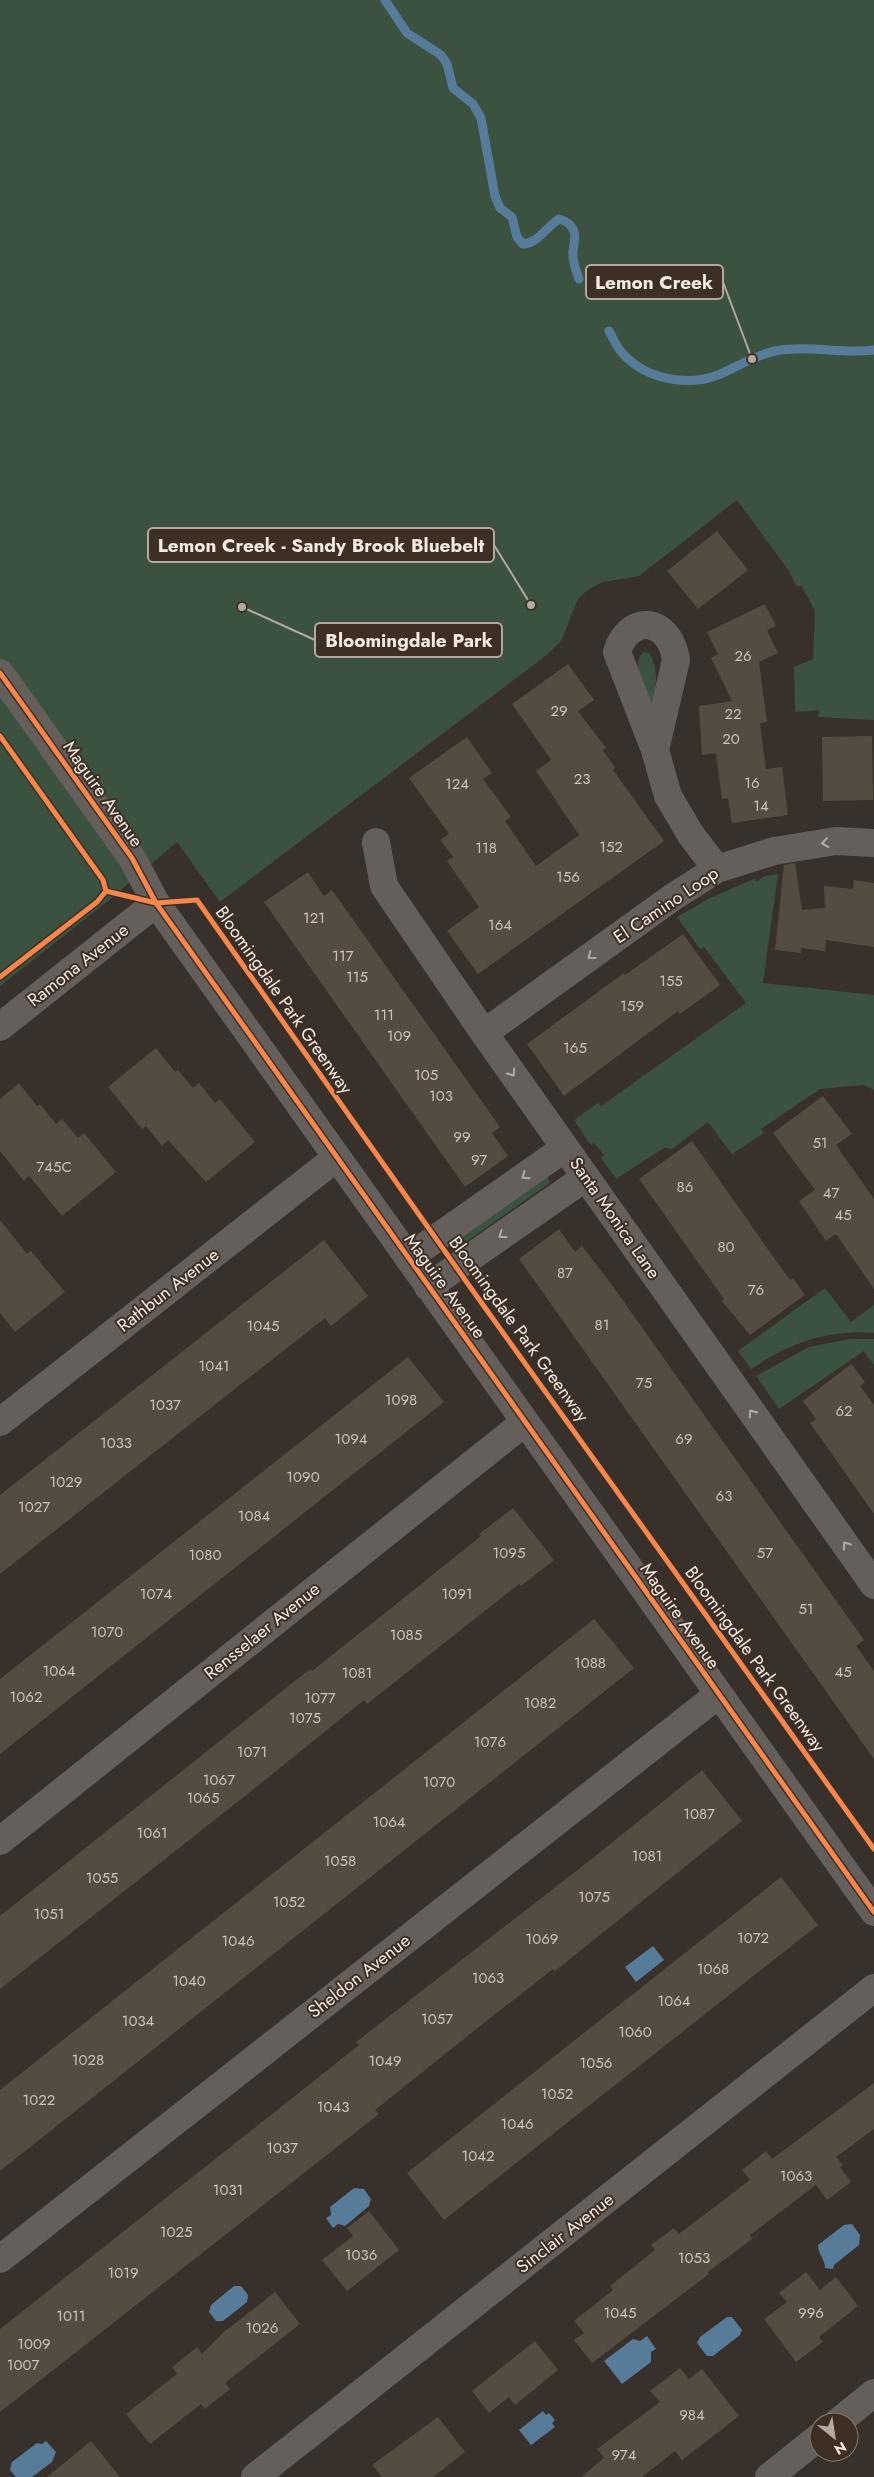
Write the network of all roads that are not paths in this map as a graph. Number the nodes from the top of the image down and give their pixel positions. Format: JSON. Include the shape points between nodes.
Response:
{"nodes":[{"id":1,"x":0,"y":673,"type":"edge"},
{"id":2,"x":655,"y":750,"type":"dead end"},
{"id":3,"x":376,"y":842,"type":"dead end"},
{"id":4,"x":874,"y":844,"type":"edge"},
{"id":5,"x":717,"y":869,"type":"junction"},
{"id":6,"x":156,"y":903,"type":"junction"},
{"id":7,"x":0,"y":1027,"type":"edge"},
{"id":8,"x":484,"y":1033,"type":"junction"},
{"id":9,"x":565,"y":1148,"type":"junction"},
{"id":10,"x":336,"y":1158,"type":"junction"},
{"id":11,"x":586,"y":1177,"type":"junction"},
{"id":12,"x":408,"y":1258,"type":"junction"},
{"id":13,"x":428,"y":1287,"type":"junction"},
{"id":14,"x":0,"y":1422,"type":"edge"},
{"id":15,"x":524,"y":1422,"type":"junction"},
{"id":16,"x":874,"y":1585,"type":"edge"},
{"id":17,"x":718,"y":1694,"type":"junction"},
{"id":18,"x":0,"y":1841,"type":"edge"},
{"id":19,"x":874,"y":1912,"type":"edge"},
{"id":20,"x":874,"y":1988,"type":"edge"},
{"id":21,"x":0,"y":2259,"type":"edge"},
{"id":22,"x":874,"y":2393,"type":"edge"},
{"id":23,"x":850,"y":2412,"type":"edge"},
{"id":24,"x":809,"y":2445,"type":"edge"},
{"id":25,"x":255,"y":2477,"type":"edge"},
{"id":26,"x":769,"y":2477,"type":"edge"}],
"edges":[{"from":1,"to":6,"type":"street","name":"Maguire Avenue","via":[[132,858]]},
{"from":2,"to":5,"type":"street","via":[[668,796],[690,835]]},
{"from":3,"to":8,"type":"street","name":"Santa Monica Lane","via":[[384,886]]},
{"from":4,"to":5,"type":"street","name":"El Camino Loop","one_way":true,"via":[[836,841],[774,851]]},
{"from":5,"to":8,"type":"street","name":"El Camino Loop","one_way":true},
{"from":6,"to":7,"type":"street","name":"Ramona Avenue"},
{"from":6,"to":10,"type":"street","name":"Maguire Avenue"},
{"from":8,"to":9,"type":"street","name":"Santa Monica Lane","one_way":true},
{"from":9,"to":11,"type":"street","name":"Santa Monica Lane"},
{"from":9,"to":12,"type":"street","one_way":true},
{"from":10,"to":12,"type":"street","name":"Maguire Avenue"},
{"from":10,"to":14,"type":"street","name":"Rathbun Avenue"},
{"from":11,"to":13,"type":"street","one_way":true},
{"from":16,"to":11,"type":"street","name":"Santa Monica Lane","one_way":true},
{"from":12,"to":13,"type":"street","name":"Maguire Avenue"},
{"from":13,"to":15,"type":"street","name":"Maguire Avenue"},
{"from":15,"to":17,"type":"street","name":"Maguire Avenue"},
{"from":15,"to":18,"type":"street","name":"Rensselaer Avenue"},
{"from":17,"to":19,"type":"street","name":"Maguire Avenue"},
{"from":17,"to":21,"type":"street","name":"Sheldon Avenue"},
{"from":20,"to":25,"type":"street","name":"Sinclair Avenue"},
{"from":22,"to":23,"type":"street"},
{"from":24,"to":26,"type":"street"}]}
